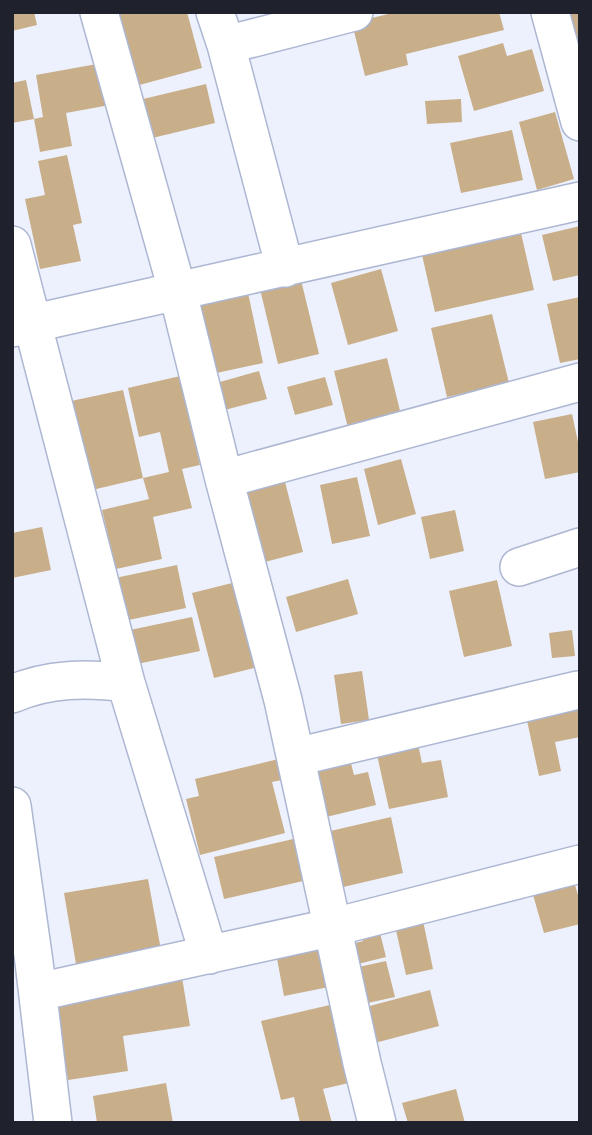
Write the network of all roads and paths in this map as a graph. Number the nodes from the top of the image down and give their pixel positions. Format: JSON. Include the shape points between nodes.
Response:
{"nodes":[{"id":1,"x":99,"y":12,"type":"edge"},
{"id":2,"x":355,"y":12,"type":"edge"},
{"id":3,"x":550,"y":12,"type":"edge"},
{"id":4,"x":221,"y":29,"type":"edge"},
{"id":5,"x":577,"y":101,"type":"edge"},
{"id":6,"x":580,"y":201,"type":"edge"},
{"id":7,"x":12,"y":244,"type":"edge"},
{"id":8,"x":285,"y":268,"type":"junction"},
{"id":9,"x":178,"y":293,"type":"junction"},
{"id":10,"x":23,"y":326,"type":"edge"},
{"id":11,"x":580,"y":382,"type":"edge"},
{"id":12,"x":224,"y":479,"type":"junction"},
{"id":13,"x":580,"y":547,"type":"edge"},
{"id":14,"x":519,"y":567,"type":"dead end"},
{"id":15,"x":126,"y":683,"type":"junction"},
{"id":16,"x":578,"y":690,"type":"edge"},
{"id":17,"x":12,"y":694,"type":"edge"},
{"id":18,"x":296,"y":757,"type":"junction"},
{"id":19,"x":12,"y":806,"type":"edge"},
{"id":20,"x":580,"y":864,"type":"edge"},
{"id":21,"x":334,"y":927,"type":"junction"},
{"id":22,"x":209,"y":955,"type":"junction"},
{"id":23,"x":38,"y":992,"type":"junction"},
{"id":24,"x":53,"y":1123,"type":"edge"},
{"id":25,"x":377,"y":1123,"type":"edge"}],
"edges":[{"from":1,"to":9,"type":"street"},
{"from":2,"to":4,"type":"street"},
{"from":3,"to":5,"type":"street"},
{"from":4,"to":8,"type":"street"},
{"from":6,"to":8,"type":"street"},
{"from":7,"to":10,"type":"street"},
{"from":8,"to":9,"type":"street"},
{"from":9,"to":10,"type":"street"},
{"from":9,"to":12,"type":"street"},
{"from":10,"to":15,"type":"street"},
{"from":11,"to":12,"type":"street"},
{"from":12,"to":18,"type":"street"},
{"from":13,"to":14,"type":"street"},
{"from":15,"to":17,"type":"street","via":[[76,679]]},
{"from":15,"to":22,"type":"street"},
{"from":16,"to":18,"type":"street"},
{"from":18,"to":21,"type":"street"},
{"from":19,"to":23,"type":"street"},
{"from":20,"to":21,"type":"street"},
{"from":21,"to":22,"type":"street"},
{"from":21,"to":25,"type":"street"},
{"from":22,"to":23,"type":"street"},
{"from":23,"to":24,"type":"street"}]}
